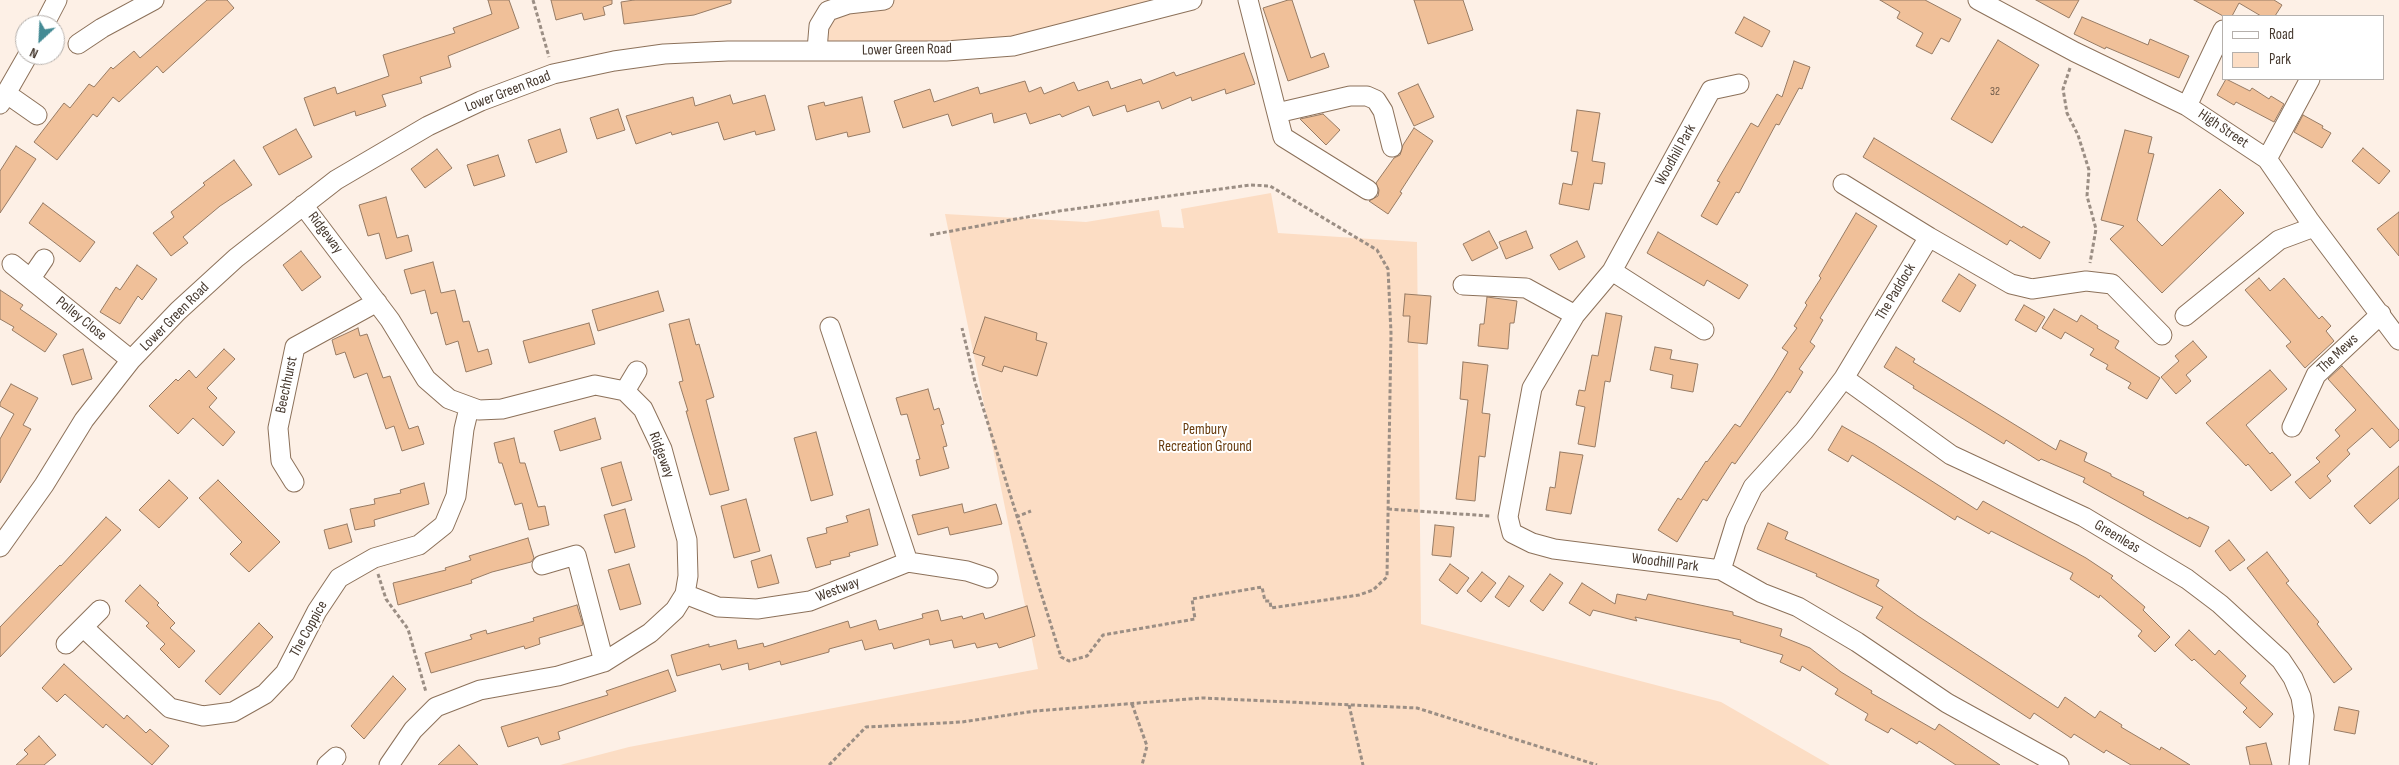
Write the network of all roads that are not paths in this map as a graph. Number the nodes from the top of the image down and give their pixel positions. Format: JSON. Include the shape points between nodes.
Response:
{"nodes":[{"id":1,"x":57,"y":0,"type":"edge"},
{"id":2,"x":154,"y":0,"type":"edge"},
{"id":3,"x":884,"y":0,"type":"edge"},
{"id":4,"x":1192,"y":0,"type":"edge"},
{"id":5,"x":1248,"y":0,"type":"edge"},
{"id":6,"x":1978,"y":0,"type":"edge"},
{"id":7,"x":1167,"y":3,"type":"edge"},
{"id":8,"x":49,"y":15,"type":"edge"},
{"id":9,"x":2222,"y":32,"type":"edge"},
{"id":10,"x":78,"y":44,"type":"dead end"},
{"id":11,"x":817,"y":50,"type":"junction"},
{"id":12,"x":23,"y":65,"type":"edge"},
{"id":13,"x":2309,"y":80,"type":"edge"},
{"id":14,"x":1739,"y":84,"type":"dead end"},
{"id":15,"x":4,"y":99,"type":"edge"},
{"id":16,"x":2187,"y":106,"type":"junction"},
{"id":17,"x":1277,"y":114,"type":"junction"},
{"id":18,"x":37,"y":115,"type":"dead end"},
{"id":19,"x":1392,"y":146,"type":"dead end"},
{"id":20,"x":2266,"y":159,"type":"junction"},
{"id":21,"x":1843,"y":184,"type":"dead end"},
{"id":22,"x":1368,"y":190,"type":"dead end"},
{"id":23,"x":303,"y":205,"type":"junction"},
{"id":24,"x":2314,"y":227,"type":"junction"},
{"id":25,"x":1929,"y":237,"type":"junction"},
{"id":26,"x":44,"y":259,"type":"dead end"},
{"id":27,"x":12,"y":264,"type":"dead end"},
{"id":28,"x":1612,"y":270,"type":"junction"},
{"id":29,"x":31,"y":278,"type":"junction"},
{"id":30,"x":1463,"y":285,"type":"dead end"},
{"id":31,"x":377,"y":302,"type":"junction"},
{"id":32,"x":1575,"y":314,"type":"junction"},
{"id":33,"x":2381,"y":314,"type":"junction"},
{"id":34,"x":2185,"y":316,"type":"dead end"},
{"id":35,"x":830,"y":327,"type":"dead end"},
{"id":36,"x":1704,"y":330,"type":"dead end"},
{"id":37,"x":2162,"y":334,"type":"dead end"},
{"id":38,"x":2399,"y":340,"type":"edge"},
{"id":39,"x":131,"y":360,"type":"junction"},
{"id":40,"x":637,"y":371,"type":"dead end"},
{"id":41,"x":1844,"y":378,"type":"junction"},
{"id":42,"x":624,"y":391,"type":"junction"},
{"id":43,"x":469,"y":408,"type":"junction"},
{"id":44,"x":2292,"y":427,"type":"dead end"},
{"id":45,"x":294,"y":482,"type":"dead end"},
{"id":46,"x":2,"y":542,"type":"edge"},
{"id":47,"x":908,"y":562,"type":"junction"},
{"id":48,"x":542,"y":565,"type":"dead end"},
{"id":49,"x":1720,"y":570,"type":"junction"},
{"id":50,"x":988,"y":578,"type":"dead end"},
{"id":51,"x":685,"y":594,"type":"junction"},
{"id":52,"x":100,"y":610,"type":"dead end"},
{"id":53,"x":83,"y":627,"type":"junction"},
{"id":54,"x":66,"y":644,"type":"dead end"},
{"id":55,"x":604,"y":662,"type":"junction"},
{"id":56,"x":389,"y":765,"type":"edge"},
{"id":57,"x":2059,"y":765,"type":"edge"},
{"id":58,"x":2299,"y":765,"type":"edge"}],
"edges":[{"from":1,"to":8,"type":"street"},
{"from":2,"to":10,"type":"street"},
{"from":3,"to":11,"type":"street","via":[[848,4],[828,11],[819,26]]},
{"from":4,"to":7,"type":"street","name":"Lower Green Road"},
{"from":5,"to":17,"type":"street"},
{"from":6,"to":16,"type":"street","name":"High Street","via":[[2075,52]]},
{"from":7,"to":11,"type":"street","name":"Lower Green Road","via":[[1013,46],[946,51]]},
{"from":9,"to":16,"type":"street"},
{"from":11,"to":23,"type":"street","name":"Lower Green Road","via":[[664,54],[553,74],[481,101],[428,126],[336,180]]},
{"from":12,"to":15,"type":"street"},
{"from":13,"to":20,"type":"street"},
{"from":14,"to":28,"type":"street","name":"Woodhill Park","via":[[1711,90]]},
{"from":15,"to":18,"type":"street"},
{"from":16,"to":20,"type":"street","name":"High Street"},
{"from":17,"to":19,"type":"street","via":[[1350,96],[1367,96],[1376,100],[1383,111]]},
{"from":17,"to":22,"type":"street","via":[[1283,137]]},
{"from":20,"to":24,"type":"street","name":"High Street"},
{"from":21,"to":25,"type":"street"},
{"from":23,"to":31,"type":"street","name":"Ridgeway"},
{"from":23,"to":39,"type":"street","name":"Lower Green Road","via":[[236,258]]},
{"from":24,"to":33,"type":"street","name":"High Street"},
{"from":24,"to":34,"type":"street","via":[[2279,240]]},
{"from":25,"to":37,"type":"street","via":[[2010,284],[2032,290],[2086,281],[2112,284]]},
{"from":25,"to":41,"type":"street","name":"The Paddock"},
{"from":26,"to":29,"type":"street"},
{"from":27,"to":29,"type":"street","name":"Polley Close"},
{"from":28,"to":32,"type":"street","name":"Woodhill Park"},
{"from":28,"to":36,"type":"street"},
{"from":29,"to":39,"type":"street","name":"Polley Close"},
{"from":30,"to":32,"type":"street","via":[[1526,288]]},
{"from":31,"to":43,"type":"street","name":"Ridgeway","via":[[426,379],[449,399]]},
{"from":31,"to":45,"type":"street","name":"Beechhurst","via":[[295,346],[278,428],[280,461]]},
{"from":32,"to":49,"type":"street","name":"Woodhill Park","via":[[1532,388],[1508,517],[1512,532],[1532,543],[1554,549]]},
{"from":33,"to":38,"type":"street","name":"High Street"},
{"from":33,"to":44,"type":"street","name":"The Mews","via":[[2316,375]]},
{"from":35,"to":47,"type":"street"},
{"from":39,"to":46,"type":"street","name":"Lower Green Road","via":[[84,420],[44,485]]},
{"from":40,"to":42,"type":"street"},
{"from":41,"to":49,"type":"street","name":"The Paddock","via":[[1804,431],[1754,487],[1736,522]]},
{"from":41,"to":58,"type":"street","name":"Greenleas","via":[[1951,455],[2084,517],[2220,604],[2280,660],[2293,678],[2304,716]]},
{"from":42,"to":43,"type":"street","name":"Ridgeway","via":[[595,385],[502,409]]},
{"from":42,"to":51,"type":"street","name":"Ridgeway","via":[[643,410],[662,449],[687,540]]},
{"from":43,"to":53,"type":"street","name":"The Coppice","via":[[456,496],[444,525],[418,545],[374,558],[339,578],[317,611],[285,673],[265,694],[233,712],[203,716],[170,708]]},
{"from":47,"to":50,"type":"street","via":[[967,571]]},
{"from":47,"to":51,"type":"street","name":"Westway","via":[[810,601],[757,609],[718,607]]},
{"from":48,"to":55,"type":"street","via":[[576,555]]},
{"from":49,"to":57,"type":"street","name":"Woodhill Park","via":[[1762,593],[1798,606],[1947,703]]},
{"from":51,"to":55,"type":"street","name":"Ridgeway","via":[[675,610],[650,633]]},
{"from":52,"to":53,"type":"street"},
{"from":53,"to":54,"type":"street"},
{"from":55,"to":56,"type":"street","name":"Ridgeway","via":[[558,676],[480,690],[436,707],[413,730]]}]}
